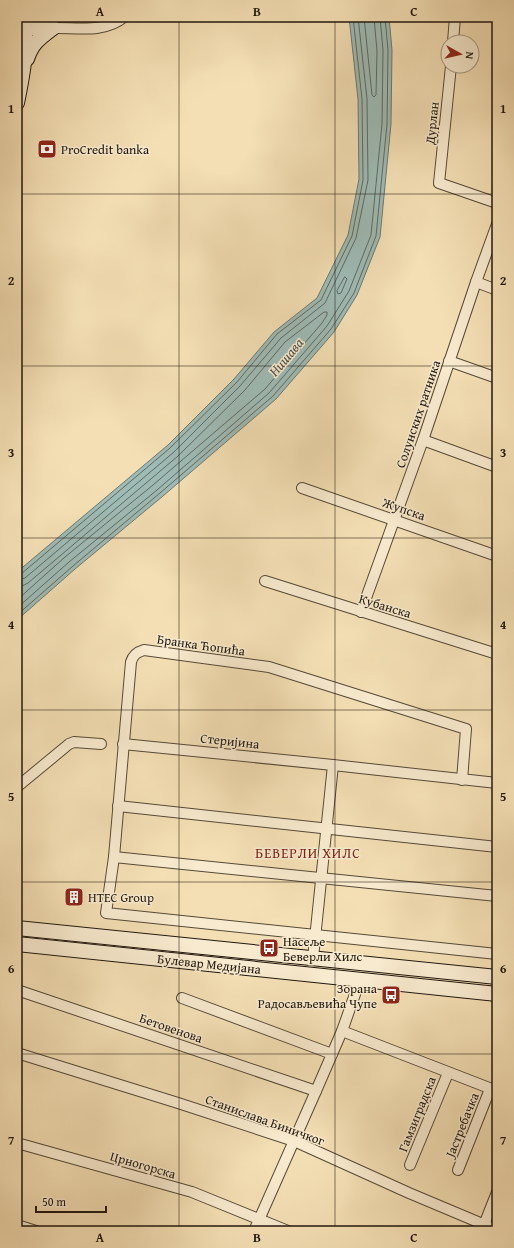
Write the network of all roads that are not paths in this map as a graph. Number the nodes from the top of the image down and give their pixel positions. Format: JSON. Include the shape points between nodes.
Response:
{"nodes":[{"id":1,"x":24,"y":17,"type":"edge"},
{"id":2,"x":33,"y":17,"type":"edge"},
{"id":3,"x":124,"y":17,"type":"edge"},
{"id":4,"x":456,"y":17,"type":"edge"},
{"id":5,"x":53,"y":28,"type":"junction"},
{"id":6,"x":21,"y":31,"type":"edge"},
{"id":7,"x":454,"y":34,"type":"edge"},
{"id":8,"x":24,"y":65,"type":"junction"},
{"id":9,"x":450,"y":74,"type":"edge"},
{"id":10,"x":17,"y":103,"type":"edge"},
{"id":11,"x":497,"y":203,"type":"edge"},
{"id":12,"x":497,"y":224,"type":"edge"},
{"id":13,"x":476,"y":282,"type":"junction"},
{"id":14,"x":497,"y":290,"type":"edge"},
{"id":15,"x":449,"y":361,"type":"junction"},
{"id":16,"x":497,"y":378,"type":"edge"},
{"id":17,"x":423,"y":440,"type":"junction"},
{"id":18,"x":497,"y":467,"type":"edge"},
{"id":19,"x":302,"y":488,"type":"dead end"},
{"id":20,"x":394,"y":520,"type":"junction"},
{"id":21,"x":497,"y":556,"type":"edge"},
{"id":22,"x":265,"y":581,"type":"dead end"},
{"id":23,"x":361,"y":612,"type":"junction"},
{"id":24,"x":497,"y":654,"type":"edge"},
{"id":25,"x":101,"y":744,"type":"dead end"},
{"id":26,"x":123,"y":744,"type":"junction"},
{"id":27,"x":333,"y":765,"type":"junction"},
{"id":28,"x":462,"y":780,"type":"junction"},
{"id":29,"x":497,"y":783,"type":"edge"},
{"id":30,"x":17,"y":787,"type":"edge"},
{"id":31,"x":118,"y":806,"type":"junction"},
{"id":32,"x":326,"y":829,"type":"junction"},
{"id":33,"x":497,"y":847,"type":"edge"},
{"id":34,"x":114,"y":857,"type":"junction"},
{"id":35,"x":322,"y":879,"type":"junction"},
{"id":36,"x":497,"y":896,"type":"edge"},
{"id":37,"x":17,"y":928,"type":"edge"},
{"id":38,"x":315,"y":935,"type":"junction"},
{"id":39,"x":17,"y":944,"type":"edge"},
{"id":40,"x":497,"y":954,"type":"edge"},
{"id":41,"x":312,"y":958,"type":"junction"},
{"id":42,"x":497,"y":977,"type":"edge"},
{"id":43,"x":360,"y":980,"type":"junction"},
{"id":44,"x":17,"y":990,"type":"edge"},
{"id":45,"x":497,"y":994,"type":"edge"},
{"id":46,"x":182,"y":998,"type":"dead end"},
{"id":47,"x":342,"y":1030,"type":"junction"},
{"id":48,"x":17,"y":1054,"type":"edge"},
{"id":49,"x":332,"y":1054,"type":"junction"},
{"id":50,"x":448,"y":1072,"type":"junction"},
{"id":51,"x":494,"y":1090,"type":"edge"},
{"id":52,"x":316,"y":1091,"type":"junction"},
{"id":53,"x":294,"y":1141,"type":"junction"},
{"id":54,"x":17,"y":1143,"type":"edge"},
{"id":55,"x":410,"y":1166,"type":"dead end"},
{"id":56,"x":458,"y":1170,"type":"dead end"},
{"id":57,"x":497,"y":1192,"type":"edge"},
{"id":58,"x":260,"y":1219,"type":"junction"},
{"id":59,"x":17,"y":1225,"type":"edge"},
{"id":60,"x":484,"y":1225,"type":"junction"},
{"id":61,"x":497,"y":1230,"type":"edge"},
{"id":62,"x":36,"y":1231,"type":"edge"},
{"id":63,"x":254,"y":1231,"type":"edge"},
{"id":64,"x":288,"y":1231,"type":"edge"}],
"edges":[{"from":1,"to":6,"type":"main road"},
{"from":2,"to":5,"type":"main road","via":[[41,24]]},
{"from":3,"to":5,"type":"street","via":[[114,24],[98,28]]},
{"from":4,"to":7,"type":"street"},
{"from":5,"to":6,"type":"street"},
{"from":5,"to":8,"type":"main road","via":[[37,40],[30,49]]},
{"from":6,"to":8,"type":"main road"},
{"from":8,"to":10,"type":"main road"},
{"from":9,"to":11,"type":"street","name":"Дурлан","via":[[439,183]]},
{"from":12,"to":13,"type":"street","name":"Солунских ратника"},
{"from":13,"to":14,"type":"street"},
{"from":13,"to":15,"type":"street","name":"Солунских ратника"},
{"from":15,"to":16,"type":"street"},
{"from":15,"to":17,"type":"street","name":"Солунских ратника"},
{"from":17,"to":18,"type":"street"},
{"from":17,"to":20,"type":"street","name":"Солунских ратника"},
{"from":19,"to":20,"type":"street","name":"Жупска"},
{"from":20,"to":21,"type":"street","name":"Жупска"},
{"from":20,"to":23,"type":"street","name":"Солунских ратника"},
{"from":22,"to":23,"type":"street","name":"Кубанска"},
{"from":23,"to":24,"type":"street","name":"Кубанска"},
{"from":25,"to":30,"type":"street","via":[[68,744]]},
{"from":26,"to":27,"type":"street","name":"Стеријина"},
{"from":26,"to":28,"type":"street","name":"Бранка Ћопића","via":[[131,662],[137,653],[144,650],[269,667],[466,730]]},
{"from":26,"to":31,"type":"street","name":"Бранка Ћопића"},
{"from":27,"to":28,"type":"street","name":"Стеријина"},
{"from":27,"to":32,"type":"street"},
{"from":28,"to":29,"type":"street","name":"Стеријина"},
{"from":31,"to":32,"type":"street"},
{"from":31,"to":34,"type":"street","name":"Бранка Ћопића"},
{"from":32,"to":33,"type":"street"},
{"from":32,"to":35,"type":"street"},
{"from":34,"to":35,"type":"street"},
{"from":34,"to":38,"type":"street","name":"Бранка Ћопића","via":[[106,913]]},
{"from":35,"to":36,"type":"street"},
{"from":35,"to":38,"type":"street"},
{"from":37,"to":41,"type":"main road","name":"Булевар Медијана"},
{"from":38,"to":40,"type":"street"},
{"from":38,"to":41,"type":"street"},
{"from":39,"to":43,"type":"main road","name":"Булевар Медијана"},
{"from":41,"to":42,"type":"main road","name":"Булевар Медијана"},
{"from":43,"to":45,"type":"main road","name":"Булевар Медијана"},
{"from":43,"to":47,"type":"street"},
{"from":44,"to":52,"type":"street","name":"Бетовенова"},
{"from":46,"to":49,"type":"street"},
{"from":47,"to":49,"type":"street"},
{"from":47,"to":50,"type":"street"},
{"from":48,"to":53,"type":"street","name":"Станислава Биничког"},
{"from":49,"to":52,"type":"street"},
{"from":50,"to":51,"type":"street"},
{"from":50,"to":55,"type":"street","name":"Гамзиградска"},
{"from":51,"to":56,"type":"street","name":"Јастребачка"},
{"from":52,"to":53,"type":"street"},
{"from":53,"to":58,"type":"street"},
{"from":53,"to":60,"type":"street","name":"Станислава Биничког"},
{"from":54,"to":58,"type":"street","name":"Црногорска","via":[[192,1192]]},
{"from":57,"to":60,"type":"street"},
{"from":58,"to":63,"type":"street"},
{"from":58,"to":64,"type":"street","name":"Црногорска"},
{"from":59,"to":62,"type":"street"},
{"from":60,"to":61,"type":"street","name":"Станислава Биничког"}]}
